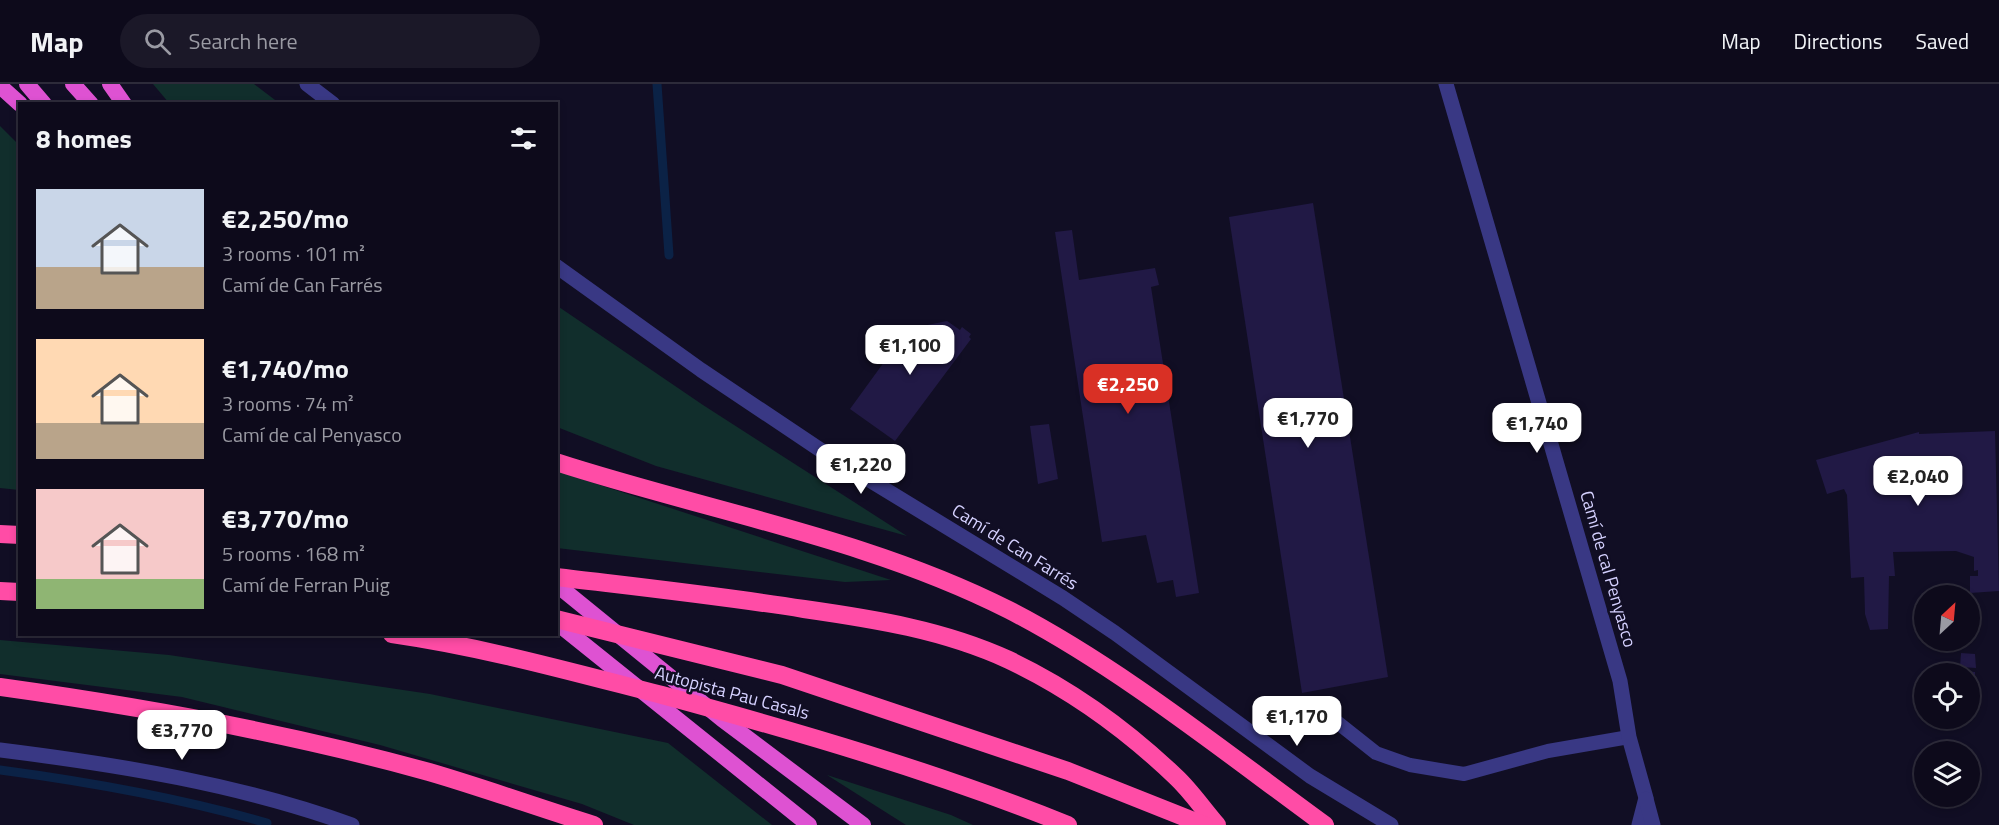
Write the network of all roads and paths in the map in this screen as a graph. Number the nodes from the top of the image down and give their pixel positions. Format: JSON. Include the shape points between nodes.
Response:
{"nodes":[{"id":1,"x":27,"y":84,"type":"edge"},
{"id":2,"x":73,"y":84,"type":"edge"},
{"id":3,"x":110,"y":84,"type":"edge"},
{"id":4,"x":307,"y":84,"type":"edge"},
{"id":5,"x":1446,"y":84,"type":"edge"},
{"id":6,"x":0,"y":86,"type":"edge"},
{"id":7,"x":18,"y":102,"type":"edge"},
{"id":8,"x":42,"y":102,"type":"edge"},
{"id":9,"x":89,"y":102,"type":"edge"},
{"id":10,"x":123,"y":102,"type":"edge"},
{"id":11,"x":330,"y":102,"type":"edge"},
{"id":12,"x":558,"y":267,"type":"edge"},
{"id":13,"x":558,"y":463,"type":"edge"},
{"id":14,"x":0,"y":534,"type":"edge"},
{"id":15,"x":18,"y":535,"type":"edge"},
{"id":16,"x":558,"y":577,"type":"edge"},
{"id":17,"x":558,"y":586,"type":"edge"},
{"id":18,"x":0,"y":591,"type":"edge"},
{"id":19,"x":18,"y":592,"type":"edge"},
{"id":20,"x":558,"y":620,"type":"edge"},
{"id":21,"x":558,"y":622,"type":"edge"},
{"id":22,"x":402,"y":636,"type":"edge"},
{"id":23,"x":0,"y":687,"type":"edge"},
{"id":24,"x":1323,"y":711,"type":"dead end"},
{"id":25,"x":1629,"y":737,"type":"junction"},
{"id":26,"x":0,"y":750,"type":"edge"},
{"id":27,"x":1646,"y":798,"type":"junction"},
{"id":28,"x":1061,"y":822,"type":"edge"},
{"id":29,"x":352,"y":825,"type":"edge"},
{"id":30,"x":594,"y":825,"type":"edge"},
{"id":31,"x":809,"y":825,"type":"edge"},
{"id":32,"x":863,"y":825,"type":"edge"},
{"id":33,"x":1204,"y":825,"type":"edge"},
{"id":34,"x":1217,"y":825,"type":"edge"},
{"id":35,"x":1325,"y":825,"type":"edge"},
{"id":36,"x":1391,"y":825,"type":"edge"},
{"id":37,"x":1639,"y":825,"type":"edge"},
{"id":38,"x":1653,"y":825,"type":"edge"}],
"edges":[{"from":1,"to":8,"type":"highway"},
{"from":2,"to":9,"type":"highway"},
{"from":3,"to":10,"type":"highway"},
{"from":4,"to":11,"type":"street"},
{"from":5,"to":25,"type":"street","name":"Camí de cal Penyasco","via":[[1620,681]]},
{"from":6,"to":7,"type":"highway"},
{"from":12,"to":36,"type":"street","name":"Camí de Can Farrés","via":[[822,451],[1081,610],[1310,776]]},
{"from":13,"to":35,"type":"highway","via":[[887,558],[1010,611],[1076,648]]},
{"from":14,"to":15,"type":"highway"},
{"from":16,"to":34,"type":"highway","via":[[766,603],[930,631],[1009,660],[1097,712],[1177,778]]},
{"from":17,"to":32,"type":"highway","via":[[796,777]]},
{"from":18,"to":19,"type":"highway"},
{"from":20,"to":33,"type":"highway","name":"Autopista Pau Casals","via":[[782,675],[1068,771]]},
{"from":21,"to":31,"type":"highway"},
{"from":22,"to":28,"type":"highway","name":"Autopista Pau Casals","via":[[537,662],[785,728],[942,778]]},
{"from":23,"to":30,"type":"highway","via":[[183,716],[319,746],[429,772]]},
{"from":24,"to":25,"type":"lane","via":[[1377,753],[1410,765],[1464,774],[1548,751]]},
{"from":25,"to":27,"type":"street","name":"Camí de cal Penyasco"},
{"from":26,"to":29,"type":"street","via":[[161,773],[304,808]]},
{"from":27,"to":37,"type":"street"},
{"from":27,"to":38,"type":"street","name":"Camí de cal Penyasco"}]}
